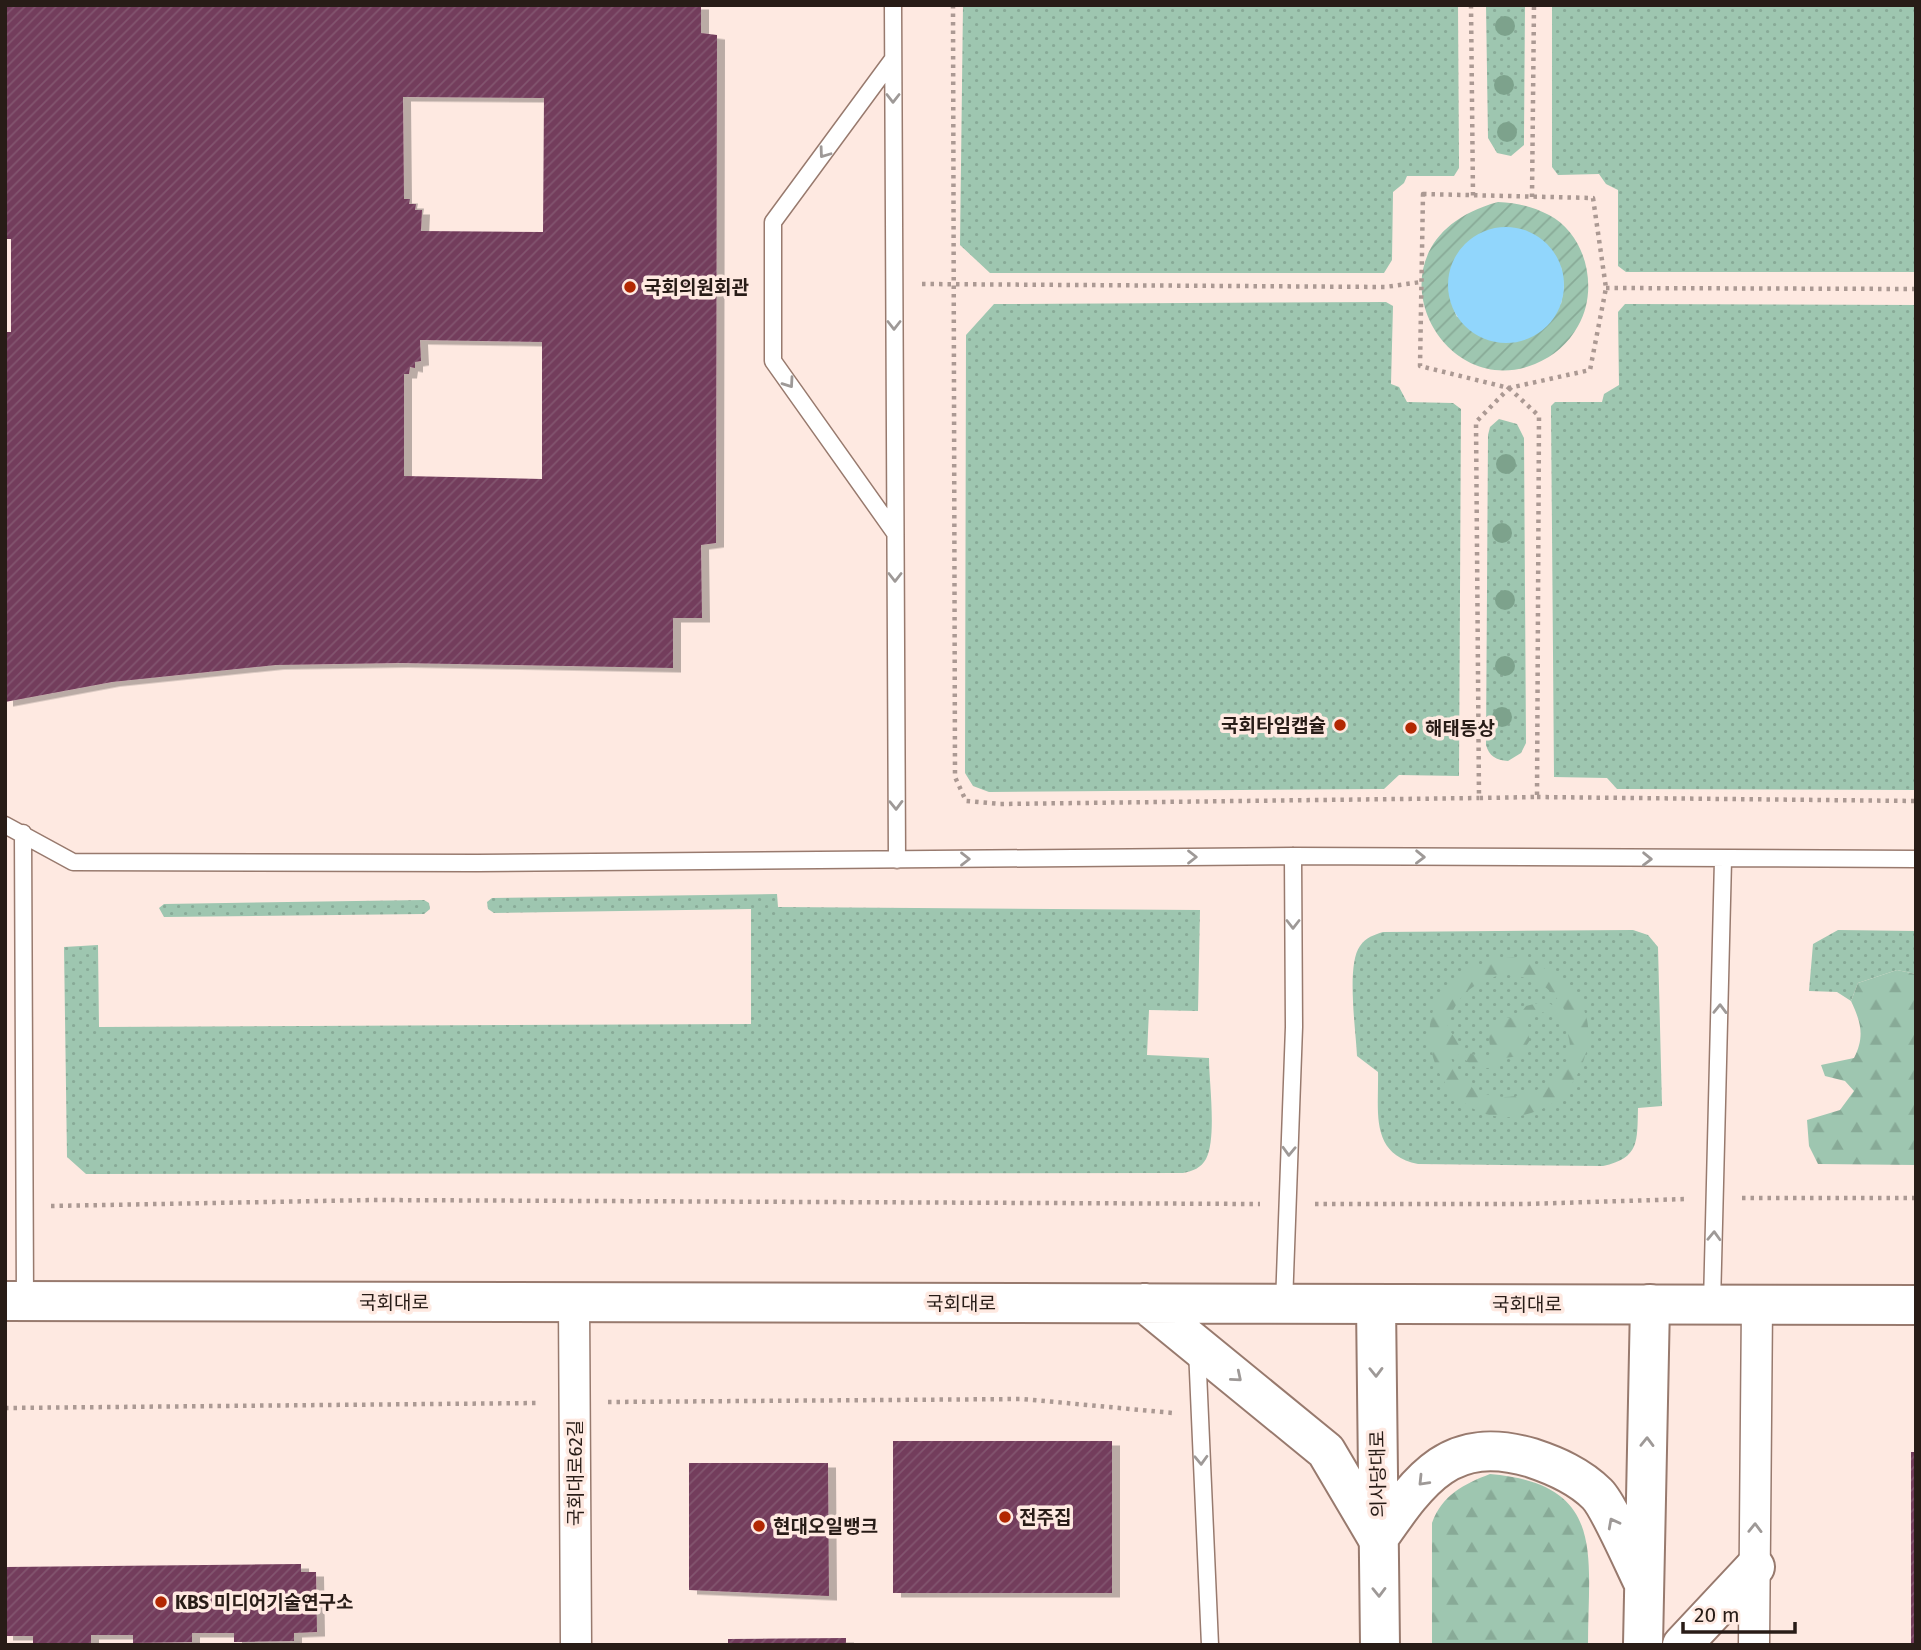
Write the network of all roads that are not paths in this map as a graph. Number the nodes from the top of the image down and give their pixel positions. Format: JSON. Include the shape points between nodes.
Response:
{"nodes":[{"id":1,"x":893,"y":5,"type":"edge"},
{"id":2,"x":893,"y":59,"type":"junction"},
{"id":3,"x":895,"y":533,"type":"junction"},
{"id":4,"x":5,"y":825,"type":"edge"},
{"id":5,"x":23,"y":833,"type":"junction"},
{"id":6,"x":1293,"y":856,"type":"junction"},
{"id":7,"x":1916,"y":859,"type":"edge"},
{"id":8,"x":897,"y":860,"type":"junction"},
{"id":9,"x":1723,"y":860,"type":"junction"},
{"id":10,"x":15,"y":1301,"type":"edge"},
{"id":11,"x":574,"y":1302,"type":"junction"},
{"id":12,"x":1145,"y":1303,"type":"junction"},
{"id":13,"x":1284,"y":1304,"type":"junction"},
{"id":14,"x":1376,"y":1304,"type":"junction"},
{"id":15,"x":1650,"y":1304,"type":"junction"},
{"id":16,"x":1712,"y":1304,"type":"junction"},
{"id":17,"x":1758,"y":1304,"type":"junction"},
{"id":18,"x":1916,"y":1305,"type":"edge"},
{"id":19,"x":1196,"y":1343,"type":"junction"},
{"id":20,"x":1378,"y":1539,"type":"junction"},
{"id":21,"x":1755,"y":1567,"type":"junction"},
{"id":22,"x":1644,"y":1584,"type":"junction"},
{"id":23,"x":576,"y":1645,"type":"edge"},
{"id":24,"x":1210,"y":1645,"type":"edge"},
{"id":25,"x":1380,"y":1645,"type":"edge"},
{"id":26,"x":1643,"y":1645,"type":"edge"},
{"id":27,"x":1682,"y":1645,"type":"edge"},
{"id":28,"x":1754,"y":1645,"type":"edge"}],
"edges":[{"from":1,"to":2,"type":"lane"},
{"from":2,"to":3,"type":"lane","one_way":true},
{"from":2,"to":3,"type":"lane","one_way":true,"via":[[773,222],[773,361]]},
{"from":3,"to":8,"type":"lane","one_way":true},
{"from":4,"to":5,"type":"lane"},
{"from":5,"to":8,"type":"lane","via":[[73,862]]},
{"from":5,"to":10,"type":"lane","via":[[24,1207]]},
{"from":8,"to":6,"type":"lane","one_way":true},
{"from":6,"to":9,"type":"lane","one_way":true},
{"from":6,"to":13,"type":"lane","one_way":true,"via":[[1294,1027]]},
{"from":7,"to":9,"type":"lane"},
{"from":16,"to":9,"type":"lane","one_way":true},
{"from":10,"to":11,"type":"main road","name":"국회대로"},
{"from":11,"to":12,"type":"main road","name":"국회대로"},
{"from":11,"to":23,"type":"street","name":"국회대로62길"},
{"from":12,"to":13,"type":"main road","name":"국회대로"},
{"from":12,"to":19,"type":"main road"},
{"from":13,"to":14,"type":"main road","name":"국회대로"},
{"from":14,"to":15,"type":"main road","name":"국회대로"},
{"from":14,"to":20,"type":"main road","name":"의사당대로","one_way":true},
{"from":15,"to":16,"type":"main road","name":"국회대로"},
{"from":22,"to":15,"type":"main road","one_way":true},
{"from":16,"to":17,"type":"main road","name":"국회대로"},
{"from":17,"to":18,"type":"main road","name":"국회대로"},
{"from":21,"to":17,"type":"street","one_way":true},
{"from":19,"to":20,"type":"main road","one_way":true,"via":[[1326,1451]]},
{"from":19,"to":24,"type":"lane","one_way":true},
{"from":22,"to":20,"type":"main road","one_way":true,"via":[[1598,1495],[1559,1466],[1504,1450],[1472,1450],[1432,1472]]},
{"from":20,"to":25,"type":"main road","name":"의사당대로","one_way":true},
{"from":21,"to":27,"type":"main road"},
{"from":21,"to":28,"type":"street"},
{"from":22,"to":26,"type":"main road"}]}
